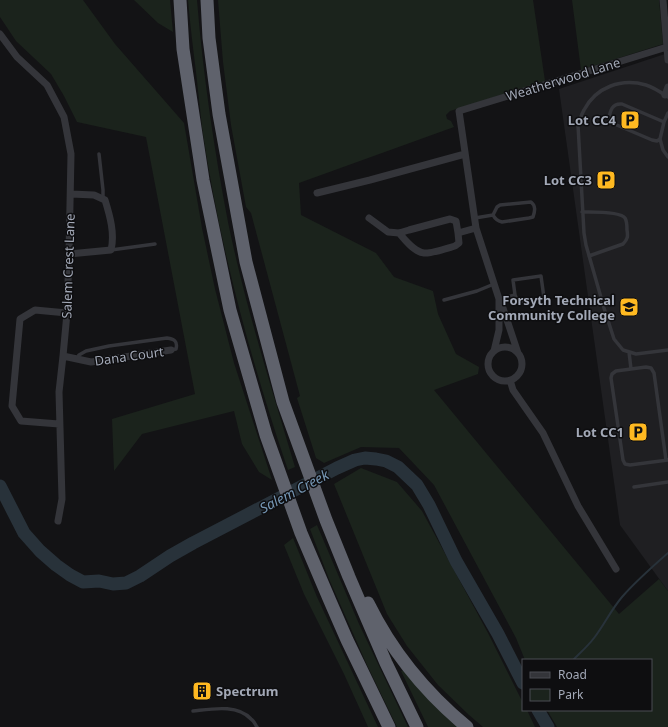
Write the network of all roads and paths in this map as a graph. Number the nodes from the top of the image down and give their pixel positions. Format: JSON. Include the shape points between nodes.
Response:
{"nodes":[{"id":1,"x":180,"y":0,"type":"edge"},
{"id":2,"x":207,"y":0,"type":"edge"},
{"id":3,"x":663,"y":0,"type":"edge"},
{"id":4,"x":0,"y":34,"type":"edge"},
{"id":5,"x":667,"y":46,"type":"edge"},
{"id":6,"x":668,"y":60,"type":"edge"},
{"id":7,"x":668,"y":87,"type":"edge"},
{"id":8,"x":667,"y":96,"type":"edge"},
{"id":9,"x":668,"y":113,"type":"edge"},
{"id":10,"x":664,"y":122,"type":"junction"},
{"id":11,"x":660,"y":138,"type":"junction"},
{"id":12,"x":98,"y":154,"type":"dead end"},
{"id":13,"x":465,"y":154,"type":"junction"},
{"id":14,"x":668,"y":157,"type":"edge"},
{"id":15,"x":317,"y":193,"type":"dead end"},
{"id":16,"x":71,"y":194,"type":"junction"},
{"id":17,"x":103,"y":199,"type":"junction"},
{"id":18,"x":582,"y":212,"type":"junction"},
{"id":19,"x":493,"y":216,"type":"junction"},
{"id":20,"x":369,"y":218,"type":"dead end"},
{"id":21,"x":475,"y":218,"type":"junction"},
{"id":22,"x":476,"y":228,"type":"junction"},
{"id":23,"x":458,"y":232,"type":"junction"},
{"id":24,"x":399,"y":233,"type":"junction"},
{"id":25,"x":155,"y":244,"type":"dead end"},
{"id":26,"x":111,"y":250,"type":"junction"},
{"id":27,"x":69,"y":254,"type":"junction"},
{"id":28,"x":589,"y":256,"type":"junction"},
{"id":29,"x":494,"y":284,"type":"junction"},
{"id":30,"x":515,"y":295,"type":"junction"},
{"id":31,"x":498,"y":299,"type":"junction"},
{"id":32,"x":444,"y":300,"type":"dead end"},
{"id":33,"x":67,"y":313,"type":"junction"},
{"id":34,"x":171,"y":350,"type":"joint"},
{"id":35,"x":668,"y":350,"type":"edge"},
{"id":36,"x":494,"y":351,"type":"junction"},
{"id":37,"x":629,"y":352,"type":"junction"},
{"id":38,"x":518,"y":353,"type":"junction"},
{"id":39,"x":63,"y":356,"type":"junction"},
{"id":40,"x":76,"y":359,"type":"junction"},
{"id":41,"x":631,"y":369,"type":"junction"},
{"id":42,"x":510,"y":380,"type":"junction"},
{"id":43,"x":59,"y":424,"type":"junction"},
{"id":44,"x":667,"y":460,"type":"edge"},
{"id":45,"x":668,"y":482,"type":"edge"},
{"id":46,"x":634,"y":487,"type":"dead end"},
{"id":47,"x":326,"y":520,"type":"junction"},
{"id":48,"x":58,"y":521,"type":"dead end"},
{"id":49,"x":616,"y":569,"type":"dead end"},
{"id":50,"x":193,"y":711,"type":"dead end"},
{"id":51,"x":257,"y":727,"type":"edge"},
{"id":52,"x":389,"y":727,"type":"edge"},
{"id":53,"x":417,"y":727,"type":"edge"},
{"id":54,"x":467,"y":727,"type":"edge"}],
"edges":[{"from":1,"to":52,"type":"highway","via":[[183,49],[202,173],[230,310],[266,435],[301,533],[347,640]]},
{"from":2,"to":47,"type":"highway","via":[[219,114],[246,262],[283,402]]},
{"from":3,"to":5,"type":"street"},
{"from":4,"to":16,"type":"street","name":"Salem Crest Lane","via":[[17,57],[47,85],[64,117],[71,154]]},
{"from":5,"to":6,"type":"street"},
{"from":5,"to":13,"type":"street","name":"Weatherwood Lane","via":[[459,111]]},
{"from":7,"to":8,"type":"street"},
{"from":8,"to":18,"type":"lane","via":[[648,86],[619,83],[606,87],[584,110],[578,125]]},
{"from":9,"to":10,"type":"lane"},
{"from":10,"to":11,"type":"lane"},
{"from":10,"to":11,"type":"lane","via":[[622,104],[614,106],[610,115],[609,120],[612,123],[652,140],[657,141]]},
{"from":11,"to":14,"type":"lane"},
{"from":12,"to":17,"type":"lane"},
{"from":13,"to":15,"type":"street"},
{"from":13,"to":21,"type":"street"},
{"from":16,"to":17,"type":"street","via":[[94,194]]},
{"from":16,"to":27,"type":"street","name":"Salem Crest Lane"},
{"from":17,"to":26,"type":"street","via":[[110,216],[113,243]]},
{"from":18,"to":28,"type":"lane"},
{"from":18,"to":28,"type":"lane","via":[[616,213],[626,218],[627,240],[623,244]]},
{"from":19,"to":19,"type":"lane","via":[[500,205],[531,202],[535,208],[533,217],[529,218],[502,222]]},
{"from":19,"to":21,"type":"lane"},
{"from":20,"to":24,"type":"street","via":[[388,232]]},
{"from":21,"to":22,"type":"street"},
{"from":22,"to":23,"type":"street"},
{"from":22,"to":29,"type":"street"},
{"from":23,"to":24,"type":"street","via":[[456,221],[450,219]]},
{"from":23,"to":24,"type":"street","via":[[459,243],[455,246],[425,254],[418,251]]},
{"from":25,"to":26,"type":"lane"},
{"from":26,"to":27,"type":"street"},
{"from":27,"to":33,"type":"street","name":"Salem Crest Lane"},
{"from":28,"to":37,"type":"lane","via":[[614,339],[623,350]]},
{"from":29,"to":31,"type":"street"},
{"from":29,"to":32,"type":"lane"},
{"from":30,"to":30,"type":"lane","via":[[513,280],[541,276],[544,298],[518,302]]},
{"from":30,"to":31,"type":"lane"},
{"from":31,"to":36,"type":"street","via":[[499,330]]},
{"from":31,"to":38,"type":"street","via":[[502,303]]},
{"from":33,"to":39,"type":"street","name":"Salem Crest Lane"},
{"from":33,"to":43,"type":"street","via":[[35,310],[20,319],[12,406],[21,421]]},
{"from":34,"to":40,"type":"street","name":"Dana Court","via":[[91,362]]},
{"from":34,"to":40,"type":"lane","via":[[176,349],[176,341],[167,338],[86,351]]},
{"from":35,"to":37,"type":"lane","via":[[636,354]]},
{"from":36,"to":38,"type":"street","via":[[509,347]]},
{"from":36,"to":42,"type":"street","via":[[488,361],[490,372],[498,380]]},
{"from":37,"to":41,"type":"lane"},
{"from":38,"to":42,"type":"street","via":[[522,363],[521,369],[515,378]]},
{"from":39,"to":40,"type":"street","name":"Dana Court"},
{"from":39,"to":43,"type":"street","name":"Salem Crest Lane","via":[[58,392]]},
{"from":41,"to":44,"type":"lane","via":[[646,367],[651,368],[654,373]]},
{"from":41,"to":44,"type":"lane","via":[[616,371],[611,378],[623,460],[625,464],[630,465]]},
{"from":42,"to":49,"type":"street","via":[[513,390],[543,433],[578,506]]},
{"from":43,"to":48,"type":"street","name":"Salem Crest Lane","via":[[62,499]]},
{"from":45,"to":46,"type":"lane"},
{"from":47,"to":53,"type":"highway","via":[[366,618]]},
{"from":47,"to":54,"type":"highway","via":[[340,539],[365,597],[390,643],[424,686]]},
{"from":50,"to":51,"type":"lane","via":[[230,709],[242,712]]}]}
